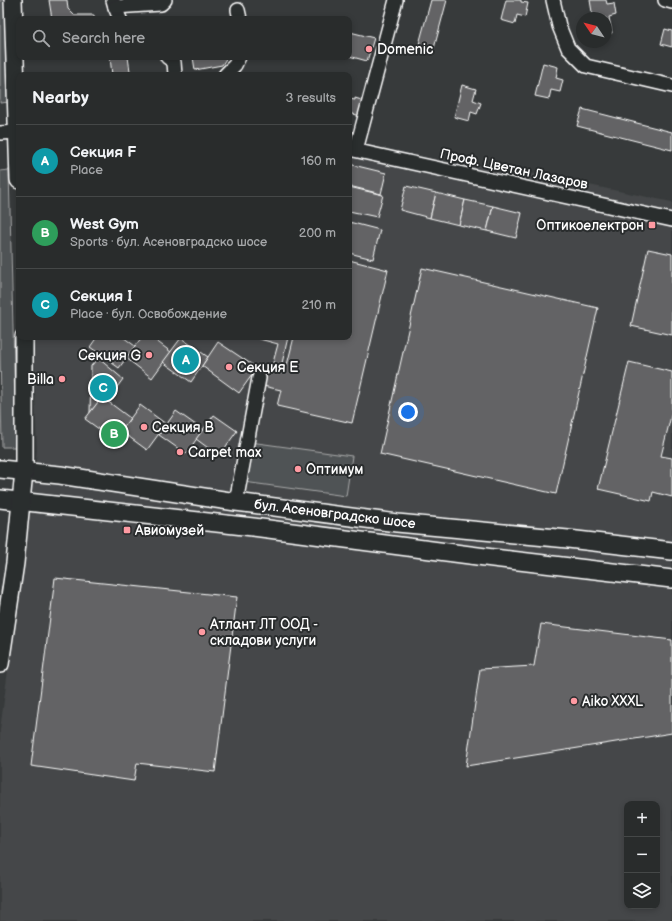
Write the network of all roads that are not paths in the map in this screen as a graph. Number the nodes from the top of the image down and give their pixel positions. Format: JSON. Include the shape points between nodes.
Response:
{"nodes":[{"id":1,"x":13,"y":0,"type":"edge"},
{"id":2,"x":165,"y":0,"type":"edge"},
{"id":3,"x":396,"y":0,"type":"edge"},
{"id":4,"x":552,"y":0,"type":"edge"},
{"id":5,"x":665,"y":0,"type":"edge"},
{"id":6,"x":672,"y":2,"type":"edge"},
{"id":7,"x":116,"y":9,"type":"edge"},
{"id":8,"x":171,"y":60,"type":"edge"},
{"id":9,"x":238,"y":60,"type":"edge"},
{"id":10,"x":175,"y":72,"type":"edge"},
{"id":11,"x":228,"y":72,"type":"edge"},
{"id":12,"x":16,"y":79,"type":"edge"},
{"id":13,"x":672,"y":86,"type":"edge"},
{"id":14,"x":16,"y":132,"type":"edge"},
{"id":15,"x":0,"y":133,"type":"edge"},
{"id":16,"x":353,"y":150,"type":"edge"},
{"id":17,"x":672,"y":220,"type":"edge"},
{"id":18,"x":24,"y":340,"type":"edge"},
{"id":19,"x":259,"y":378,"type":"dead end"},
{"id":20,"x":0,"y":469,"type":"edge"},
{"id":21,"x":24,"y":471,"type":"junction"},
{"id":22,"x":0,"y":499,"type":"edge"},
{"id":23,"x":20,"y":501,"type":"junction"},
{"id":24,"x":236,"y":502,"type":"junction"},
{"id":25,"x":672,"y":551,"type":"edge"},
{"id":26,"x":672,"y":579,"type":"edge"},
{"id":27,"x":0,"y":664,"type":"edge"}],
"edges":[{"from":1,"to":12,"type":"main road"},
{"from":2,"to":7,"type":"street","via":[[161,4]]},
{"from":3,"to":16,"type":"street"},
{"from":4,"to":13,"type":"street","via":[[568,48],[586,66]]},
{"from":5,"to":6,"type":"street"},
{"from":8,"to":10,"type":"street","via":[[174,62]]},
{"from":9,"to":11,"type":"street"},
{"from":14,"to":15,"type":"street"},
{"from":16,"to":17,"type":"street","name":"Проф. Цветан Лазаров"},
{"from":18,"to":21,"type":"main road"},
{"from":19,"to":24,"type":"street"},
{"from":20,"to":21,"type":"main road","name":"бул. Асеновградско шосе"},
{"from":21,"to":23,"type":"main road"},
{"from":21,"to":24,"type":"main road","name":"бул. Асеновградско шосе"},
{"from":22,"to":23,"type":"main road","name":"бул. Асеновградско шосе"},
{"from":23,"to":26,"type":"main road","name":"бул. Асеновградско шосе"},
{"from":23,"to":27,"type":"main road","via":[[15,563]]},
{"from":24,"to":25,"type":"main road","name":"бул. Асеновградско шосе","via":[[397,523],[568,538]]}]}
